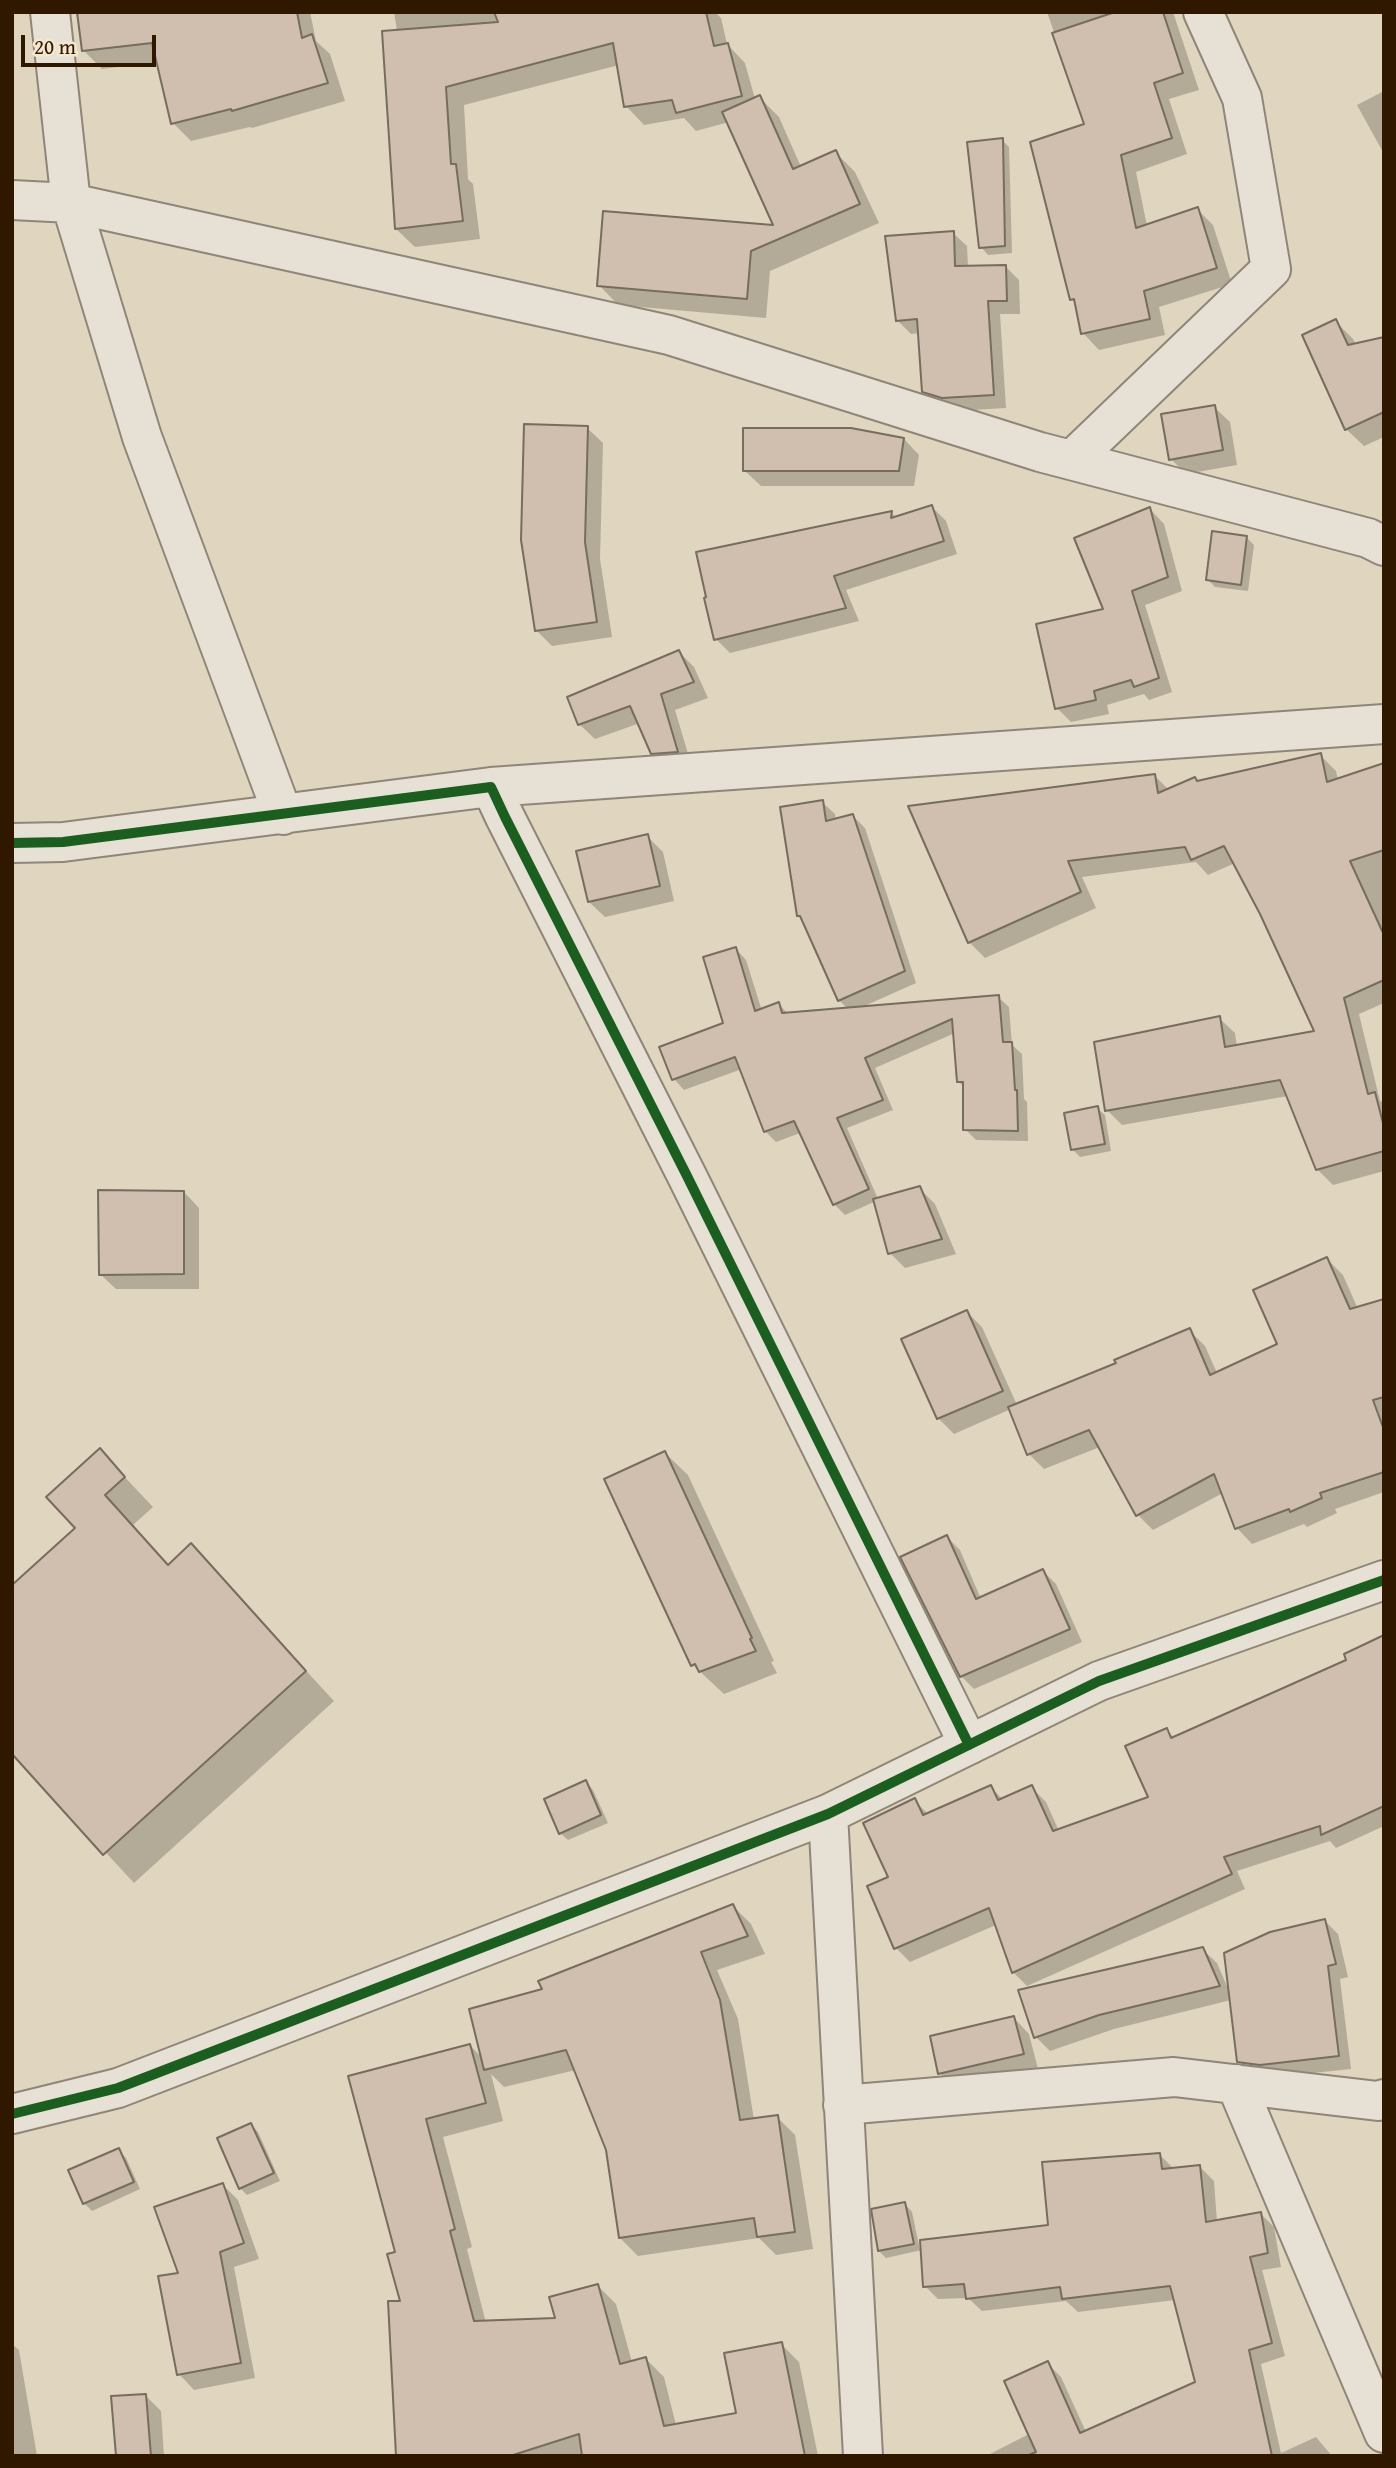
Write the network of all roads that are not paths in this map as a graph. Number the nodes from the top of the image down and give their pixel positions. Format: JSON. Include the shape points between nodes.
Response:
{"nodes":[{"id":1,"x":50,"y":12,"type":"edge"},
{"id":2,"x":1203,"y":12,"type":"edge"},
{"id":3,"x":12,"y":200,"type":"edge"},
{"id":4,"x":71,"y":203,"type":"junction"},
{"id":5,"x":1072,"y":460,"type":"junction"},
{"id":6,"x":1384,"y":547,"type":"edge"},
{"id":7,"x":1384,"y":724,"type":"edge"},
{"id":8,"x":491,"y":787,"type":"junction"},
{"id":9,"x":283,"y":815,"type":"junction"},
{"id":10,"x":12,"y":843,"type":"edge"},
{"id":11,"x":1384,"y":1580,"type":"edge"},
{"id":12,"x":969,"y":1745,"type":"junction"},
{"id":13,"x":828,"y":1814,"type":"junction"},
{"id":14,"x":1236,"y":2084,"type":"junction"},
{"id":15,"x":1384,"y":2099,"type":"edge"},
{"id":16,"x":843,"y":2105,"type":"junction"},
{"id":17,"x":12,"y":2114,"type":"edge"},
{"id":18,"x":1384,"y":2433,"type":"edge"},
{"id":19,"x":863,"y":2456,"type":"edge"}],
"edges":[{"from":1,"to":4,"type":"street"},
{"from":2,"to":5,"type":"street","via":[[1242,98],[1271,269]]},
{"from":3,"to":4,"type":"street"},
{"from":4,"to":5,"type":"street","via":[[669,335]]},
{"from":4,"to":9,"type":"street","via":[[142,437]]},
{"from":5,"to":6,"type":"street","via":[[1367,538]]},
{"from":7,"to":8,"type":"street"},
{"from":8,"to":9,"type":"street"},
{"from":8,"to":12,"type":"street"},
{"from":9,"to":10,"type":"street","via":[[63,842]]},
{"from":11,"to":12,"type":"street","via":[[1099,1681]]},
{"from":12,"to":13,"type":"street"},
{"from":13,"to":16,"type":"street"},
{"from":13,"to":17,"type":"street","via":[[118,2088]]},
{"from":14,"to":15,"type":"street"},
{"from":14,"to":16,"type":"street","via":[[1174,2077]]},
{"from":14,"to":18,"type":"street"},
{"from":16,"to":19,"type":"street"}]}
